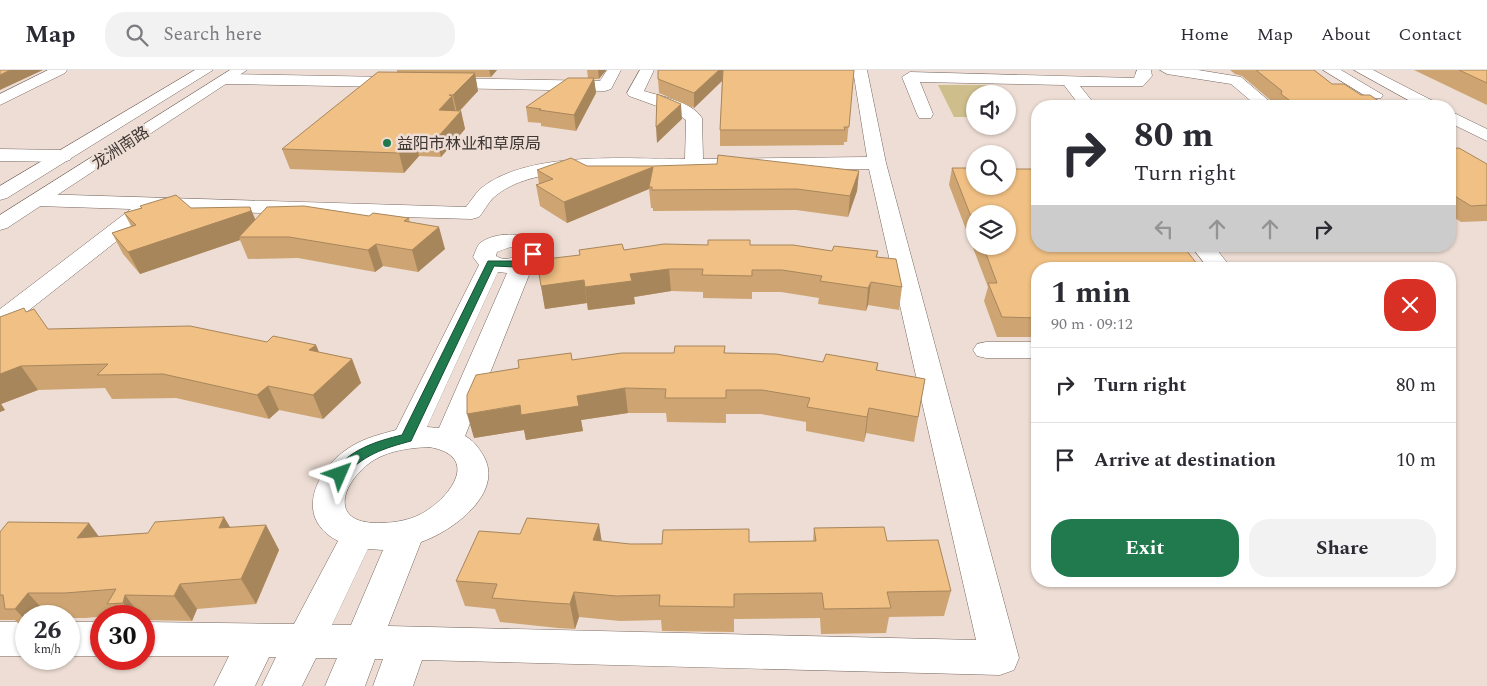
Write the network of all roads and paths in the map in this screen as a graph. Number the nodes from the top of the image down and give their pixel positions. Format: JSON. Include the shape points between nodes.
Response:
{"nodes":[{"id":1,"x":60,"y":70,"type":"edge"},
{"id":2,"x":206,"y":70,"type":"edge"},
{"id":3,"x":317,"y":70,"type":"edge"},
{"id":4,"x":614,"y":70,"type":"edge"},
{"id":5,"x":647,"y":70,"type":"edge"},
{"id":6,"x":860,"y":70,"type":"edge"},
{"id":7,"x":1144,"y":70,"type":"edge"},
{"id":8,"x":1166,"y":70,"type":"edge"},
{"id":9,"x":1330,"y":70,"type":"edge"},
{"id":10,"x":1361,"y":70,"type":"edge"},
{"id":11,"x":909,"y":74,"type":"edge"},
{"id":12,"x":233,"y":75,"type":"edge"},
{"id":13,"x":302,"y":81,"type":"junction"},
{"id":14,"x":1068,"y":81,"type":"junction"},
{"id":15,"x":0,"y":100,"type":"edge"},
{"id":16,"x":1083,"y":100,"type":"edge"},
{"id":17,"x":1260,"y":100,"type":"edge"},
{"id":18,"x":1384,"y":100,"type":"edge"},
{"id":19,"x":1419,"y":100,"type":"edge"},
{"id":20,"x":925,"y":114,"type":"dead end"},
{"id":21,"x":1456,"y":119,"type":"edge"},
{"id":22,"x":1456,"y":136,"type":"edge"},
{"id":23,"x":1487,"y":136,"type":"edge"},
{"id":24,"x":0,"y":155,"type":"edge"},
{"id":25,"x":63,"y":156,"type":"junction"},
{"id":26,"x":877,"y":163,"type":"junction"},
{"id":27,"x":694,"y":164,"type":"junction"},
{"id":28,"x":0,"y":194,"type":"edge"},
{"id":29,"x":37,"y":200,"type":"junction"},
{"id":30,"x":152,"y":203,"type":"junction"},
{"id":31,"x":472,"y":213,"type":"junction"},
{"id":32,"x":0,"y":224,"type":"edge"},
{"id":33,"x":1207,"y":252,"type":"edge"},
{"id":34,"x":496,"y":253,"type":"junction"},
{"id":35,"x":1215,"y":262,"type":"edge"},
{"id":36,"x":0,"y":321,"type":"edge"},
{"id":37,"x":986,"y":350,"type":"dead end"},
{"id":38,"x":1031,"y":350,"type":"edge"},
{"id":39,"x":407,"y":438,"type":"junction"},
{"id":40,"x":448,"y":441,"type":"junction"},
{"id":41,"x":407,"y":534,"type":"junction"},
{"id":42,"x":358,"y":535,"type":"junction"},
{"id":43,"x":0,"y":639,"type":"edge"},
{"id":44,"x":15,"y":639,"type":"edge"},
{"id":45,"x":155,"y":640,"type":"edge"},
{"id":46,"x":258,"y":640,"type":"junction"},
{"id":47,"x":305,"y":641,"type":"junction"},
{"id":48,"x":363,"y":641,"type":"junction"},
{"id":49,"x":409,"y":643,"type":"junction"},
{"id":50,"x":234,"y":686,"type":"edge"},
{"id":51,"x":282,"y":686,"type":"edge"},
{"id":52,"x":345,"y":686,"type":"edge"},
{"id":53,"x":393,"y":686,"type":"edge"}],
"edges":[{"from":1,"to":15,"type":"street"},
{"from":2,"to":25,"type":"street","name":"龙洲南路"},
{"from":3,"to":13,"type":"street"},
{"from":4,"to":13,"type":"street","via":[[605,86]]},
{"from":5,"to":27,"type":"street","via":[[635,93],[682,108],[694,118]]},
{"from":6,"to":26,"type":"street"},
{"from":7,"to":14,"type":"street","via":[[1144,76],[1138,83]]},
{"from":8,"to":17,"type":"street","via":[[1236,80]]},
{"from":9,"to":18,"type":"street"},
{"from":10,"to":19,"type":"street"},
{"from":11,"to":14,"type":"street"},
{"from":11,"to":20,"type":"street"},
{"from":12,"to":13,"type":"street"},
{"from":12,"to":29,"type":"street","name":"龙洲南路"},
{"from":14,"to":16,"type":"street"},
{"from":21,"to":23,"type":"street"},
{"from":22,"to":23,"type":"street"},
{"from":24,"to":25,"type":"street"},
{"from":25,"to":28,"type":"street","name":"龙洲南路"},
{"from":26,"to":27,"type":"street"},
{"from":26,"to":49,"type":"street","via":[[1000,658]]},
{"from":27,"to":31,"type":"street","via":[[571,165],[533,172],[486,194]]},
{"from":29,"to":30,"type":"street"},
{"from":29,"to":32,"type":"street","name":"龙洲南路"},
{"from":30,"to":31,"type":"street"},
{"from":30,"to":36,"type":"street"},
{"from":31,"to":34,"type":"street"},
{"from":33,"to":35,"type":"street"},
{"from":34,"to":39,"type":"street"},
{"from":34,"to":40,"type":"street","via":[[507,265],[523,262]]},
{"from":37,"to":38,"type":"street"},
{"from":39,"to":40,"type":"street","via":[[429,437]]},
{"from":39,"to":42,"type":"street","via":[[363,453],[333,482],[328,499],[330,514],[340,527]]},
{"from":40,"to":41,"type":"street","via":[[463,449],[472,462],[473,477],[467,493],[452,510],[432,524]]},
{"from":41,"to":42,"type":"street"},
{"from":41,"to":48,"type":"street"},
{"from":42,"to":47,"type":"street"},
{"from":43,"to":44,"type":"street"},
{"from":45,"to":46,"type":"street"},
{"from":46,"to":47,"type":"street"},
{"from":46,"to":50,"type":"street"},
{"from":47,"to":48,"type":"street"},
{"from":47,"to":51,"type":"street"},
{"from":48,"to":49,"type":"street"},
{"from":48,"to":52,"type":"street"},
{"from":49,"to":53,"type":"street"}]}
